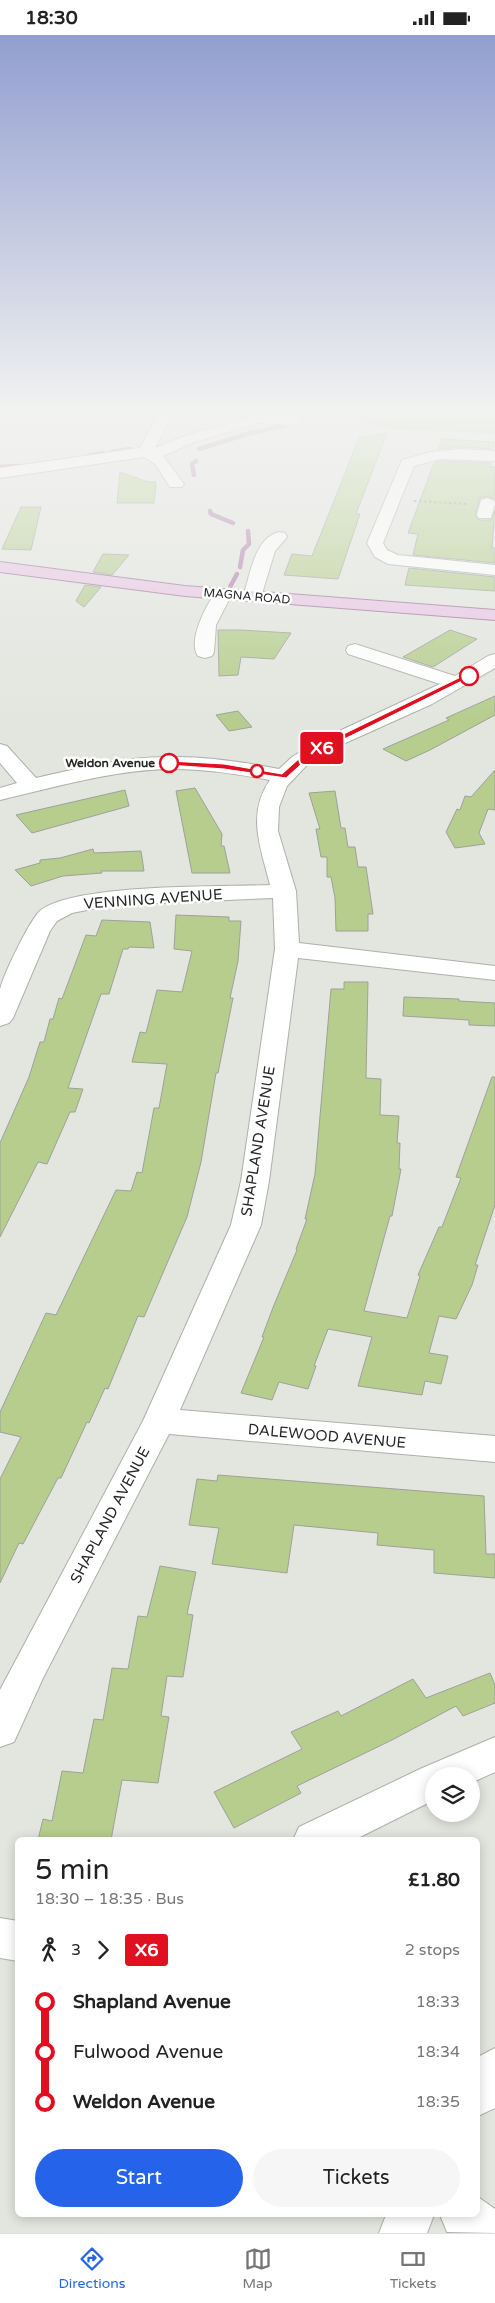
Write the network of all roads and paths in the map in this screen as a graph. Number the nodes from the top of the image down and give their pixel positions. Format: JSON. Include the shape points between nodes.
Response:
{"nodes":[{"id":1,"x":386,"y":516,"type":"edge"},
{"id":2,"x":279,"y":537,"type":"dead end"},
{"id":3,"x":0,"y":567,"type":"edge"},
{"id":4,"x":495,"y":570,"type":"edge"},
{"id":5,"x":223,"y":594,"type":"junction"},
{"id":6,"x":252,"y":597,"type":"junction"},
{"id":7,"x":495,"y":615,"type":"edge"},
{"id":8,"x":355,"y":650,"type":"dead end"},
{"id":9,"x":205,"y":652,"type":"dead end"},
{"id":10,"x":495,"y":660,"type":"edge"},
{"id":11,"x":456,"y":683,"type":"junction"},
{"id":12,"x":0,"y":750,"type":"edge"},
{"id":13,"x":284,"y":776,"type":"junction"},
{"id":14,"x":31,"y":786,"type":"junction"},
{"id":15,"x":0,"y":794,"type":"edge"},
{"id":16,"x":284,"y":891,"type":"junction"},
{"id":17,"x":287,"y":949,"type":"junction"},
{"id":18,"x":495,"y":973,"type":"edge"},
{"id":19,"x":0,"y":1017,"type":"edge"},
{"id":20,"x":159,"y":1421,"type":"junction"},
{"id":21,"x":495,"y":1449,"type":"edge"},
{"id":22,"x":0,"y":1730,"type":"edge"},
{"id":23,"x":495,"y":1754,"type":"edge"},
{"id":24,"x":465,"y":1767,"type":"edge"},
{"id":25,"x":425,"y":1785,"type":"edge"},
{"id":26,"x":319,"y":1837,"type":"edge"},
{"id":27,"x":0,"y":1938,"type":"edge"},
{"id":28,"x":15,"y":1940,"type":"edge"},
{"id":29,"x":495,"y":2070,"type":"edge"},
{"id":30,"x":480,"y":2091,"type":"edge"},
{"id":31,"x":409,"y":2217,"type":"edge"},
{"id":32,"x":467,"y":2217,"type":"edge"},
{"id":33,"x":402,"y":2233,"type":"edge"},
{"id":34,"x":489,"y":2233,"type":"edge"}],
"edges":[{"from":1,"to":4,"type":"street","via":[[374,555],[394,560]]},
{"from":2,"to":6,"type":"street","via":[[268,549]]},
{"from":3,"to":5,"type":"main road","name":"MAGNA ROAD"},
{"from":5,"to":6,"type":"main road","name":"MAGNA ROAD"},
{"from":5,"to":9,"type":"street","via":[[207,625]]},
{"from":6,"to":7,"type":"main road","name":"MAGNA ROAD"},
{"from":8,"to":11,"type":"street"},
{"from":10,"to":11,"type":"street","name":"SHAPLAND AVENUE"},
{"from":11,"to":13,"type":"street","name":"SHAPLAND AVENUE","via":[[305,757]]},
{"from":12,"to":14,"type":"street"},
{"from":13,"to":14,"type":"street","via":[[167,763],[118,768]]},
{"from":13,"to":16,"type":"street","name":"SHAPLAND AVENUE","via":[[270,799],[267,821],[269,840]]},
{"from":14,"to":15,"type":"street"},
{"from":16,"to":17,"type":"street","name":"SHAPLAND AVENUE"},
{"from":16,"to":19,"type":"street","name":"VENNING AVENUE","via":[[112,898],[65,907],[48,916],[38,931]]},
{"from":17,"to":18,"type":"street"},
{"from":17,"to":20,"type":"street","name":"SHAPLAND AVENUE","via":[[246,1225]]},
{"from":20,"to":21,"type":"street","name":"DALEWOOD AVENUE"},
{"from":20,"to":22,"type":"street","name":"SHAPLAND AVENUE","via":[[27,1672]]},
{"from":23,"to":24,"type":"street"},
{"from":25,"to":26,"type":"street"},
{"from":27,"to":28,"type":"street"},
{"from":29,"to":30,"type":"street"},
{"from":31,"to":33,"type":"street"},
{"from":32,"to":34,"type":"street"}]}
